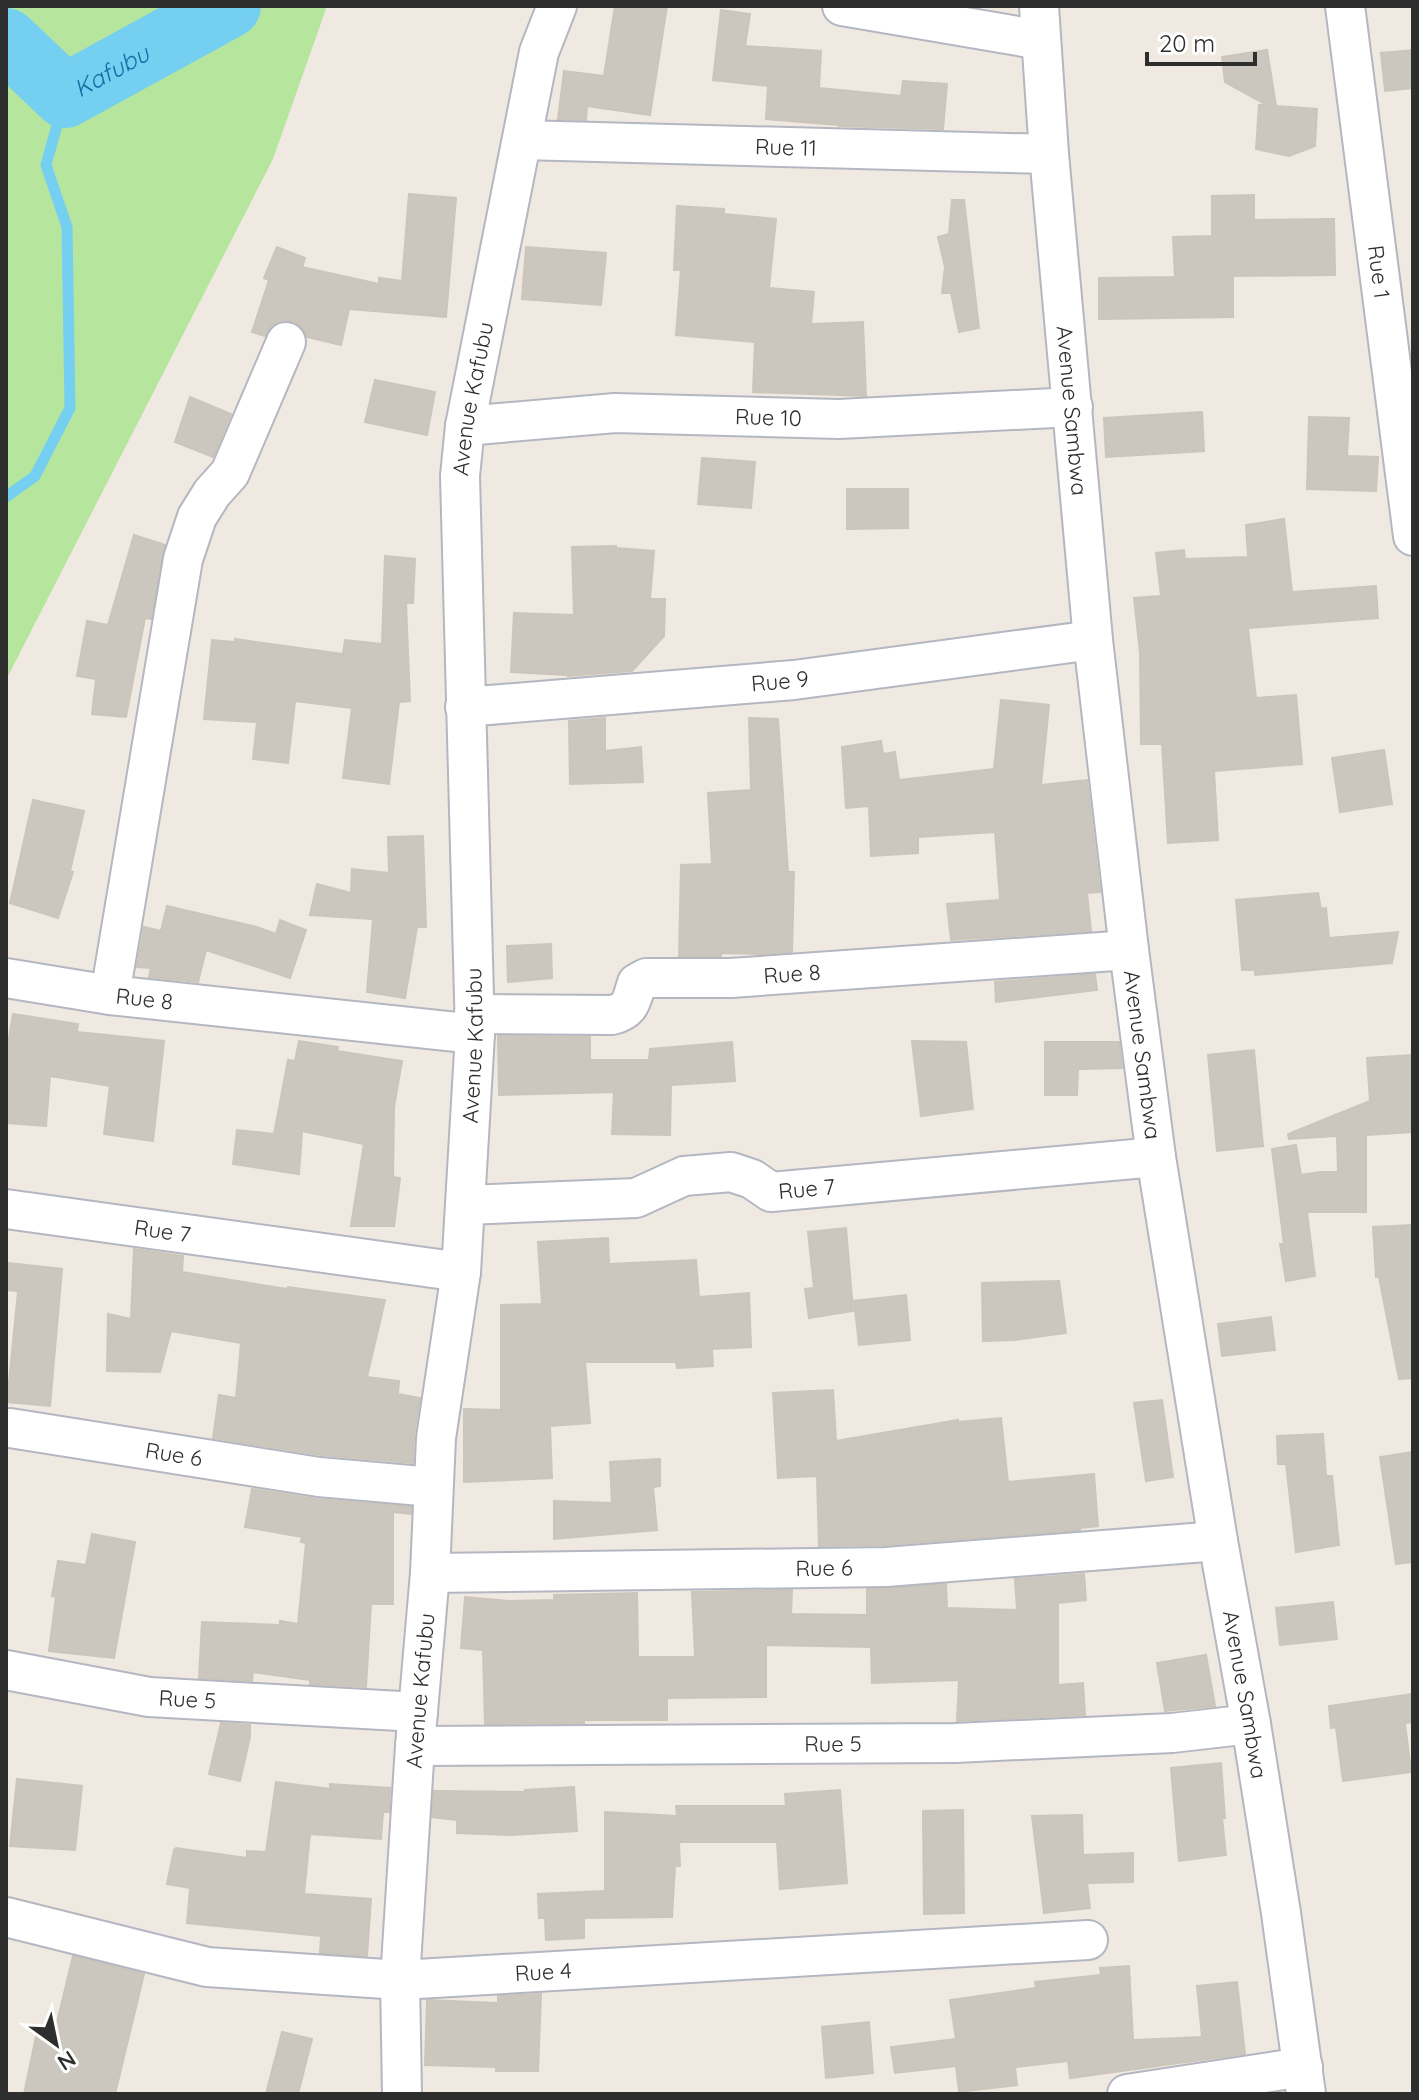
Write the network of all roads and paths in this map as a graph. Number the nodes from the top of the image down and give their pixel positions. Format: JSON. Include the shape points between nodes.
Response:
{"nodes":[{"id":1,"x":557,"y":6,"type":"edge"},
{"id":2,"x":842,"y":6,"type":"edge"},
{"id":3,"x":1345,"y":6,"type":"edge"},
{"id":4,"x":1040,"y":23,"type":"edge"},
{"id":5,"x":522,"y":140,"type":"junction"},
{"id":6,"x":1049,"y":154,"type":"junction"},
{"id":7,"x":286,"y":342,"type":"dead end"},
{"id":8,"x":1073,"y":407,"type":"junction"},
{"id":9,"x":465,"y":426,"type":"junction"},
{"id":10,"x":1413,"y":536,"type":"edge"},
{"id":11,"x":1093,"y":640,"type":"junction"},
{"id":12,"x":465,"y":707,"type":"junction"},
{"id":13,"x":1129,"y":950,"type":"junction"},
{"id":14,"x":6,"y":978,"type":"edge"},
{"id":15,"x":110,"y":995,"type":"junction"},
{"id":16,"x":475,"y":1024,"type":"junction"},
{"id":17,"x":1156,"y":1157,"type":"junction"},
{"id":18,"x":465,"y":1205,"type":"junction"},
{"id":19,"x":6,"y":1209,"type":"edge"},
{"id":20,"x":461,"y":1272,"type":"junction"},
{"id":21,"x":10,"y":1428,"type":"dead end"},
{"id":22,"x":433,"y":1487,"type":"junction"},
{"id":23,"x":1218,"y":1541,"type":"junction"},
{"id":24,"x":430,"y":1573,"type":"junction"},
{"id":25,"x":6,"y":1670,"type":"edge"},
{"id":26,"x":1251,"y":1724,"type":"junction"},
{"id":27,"x":417,"y":1729,"type":"junction"},
{"id":28,"x":6,"y":1917,"type":"edge"},
{"id":29,"x":1088,"y":1940,"type":"dead end"},
{"id":30,"x":400,"y":1980,"type":"junction"},
{"id":31,"x":1304,"y":2081,"type":"edge"},
{"id":32,"x":402,"y":2094,"type":"edge"},
{"id":33,"x":1127,"y":2094,"type":"edge"}],
"edges":[{"from":1,"to":5,"type":"street","name":"Avenue Kafubu","via":[[539,52]]},
{"from":2,"to":4,"type":"street"},
{"from":3,"to":10,"type":"street","name":"Rue 1"},
{"from":4,"to":6,"type":"street","name":"Avenue Sambwa"},
{"from":5,"to":6,"type":"street","name":"Rue 11"},
{"from":5,"to":9,"type":"street","name":"Avenue Kafubu"},
{"from":6,"to":8,"type":"street","name":"Avenue Sambwa"},
{"from":7,"to":15,"type":"street","via":[[230,473],[197,517],[183,559]]},
{"from":8,"to":9,"type":"street","name":"Rue 10","via":[[839,419],[615,413]]},
{"from":8,"to":11,"type":"street","name":"Avenue Sambwa"},
{"from":9,"to":12,"type":"street","name":"Avenue Kafubu","via":[[460,476]]},
{"from":11,"to":12,"type":"street","name":"Rue 9","via":[[794,680]]},
{"from":11,"to":13,"type":"street","name":"Avenue Sambwa"},
{"from":12,"to":16,"type":"street","name":"Avenue Kafubu"},
{"from":13,"to":16,"type":"street","name":"Rue 8","via":[[731,978],[646,978],[637,983],[629,1007],[621,1013]]},
{"from":13,"to":17,"type":"street","name":"Avenue Sambwa"},
{"from":14,"to":15,"type":"street","name":"Rue 8"},
{"from":15,"to":16,"type":"street","name":"Rue 8"},
{"from":16,"to":18,"type":"street","name":"Avenue Kafubu"},
{"from":17,"to":18,"type":"street","name":"Rue 7","via":[[771,1192],[731,1172],[700,1174],[636,1198]]},
{"from":17,"to":23,"type":"street","name":"Avenue Sambwa"},
{"from":18,"to":20,"type":"street","name":"Avenue Kafubu"},
{"from":19,"to":20,"type":"street","name":"Rue 7"},
{"from":20,"to":22,"type":"street","name":"Avenue Kafubu"},
{"from":21,"to":22,"type":"street","name":"Rue 6","via":[[319,1477]]},
{"from":22,"to":24,"type":"street","name":"Avenue Kafubu"},
{"from":23,"to":24,"type":"street","name":"Rue 6","via":[[886,1567]]},
{"from":23,"to":26,"type":"street","name":"Avenue Sambwa"},
{"from":24,"to":27,"type":"street","name":"Avenue Kafubu"},
{"from":25,"to":27,"type":"street","name":"Rue 5","via":[[149,1697]]},
{"from":26,"to":27,"type":"street","name":"Rue 5","via":[[955,1743]]},
{"from":26,"to":31,"type":"street","name":"Avenue Sambwa"},
{"from":27,"to":30,"type":"street","name":"Avenue Kafubu"},
{"from":28,"to":30,"type":"street","name":"Rue 4","via":[[207,1967]]},
{"from":29,"to":30,"type":"street","name":"Rue 4"},
{"from":30,"to":32,"type":"street","name":"Avenue Kafubu"},
{"from":31,"to":33,"type":"street"}]}
